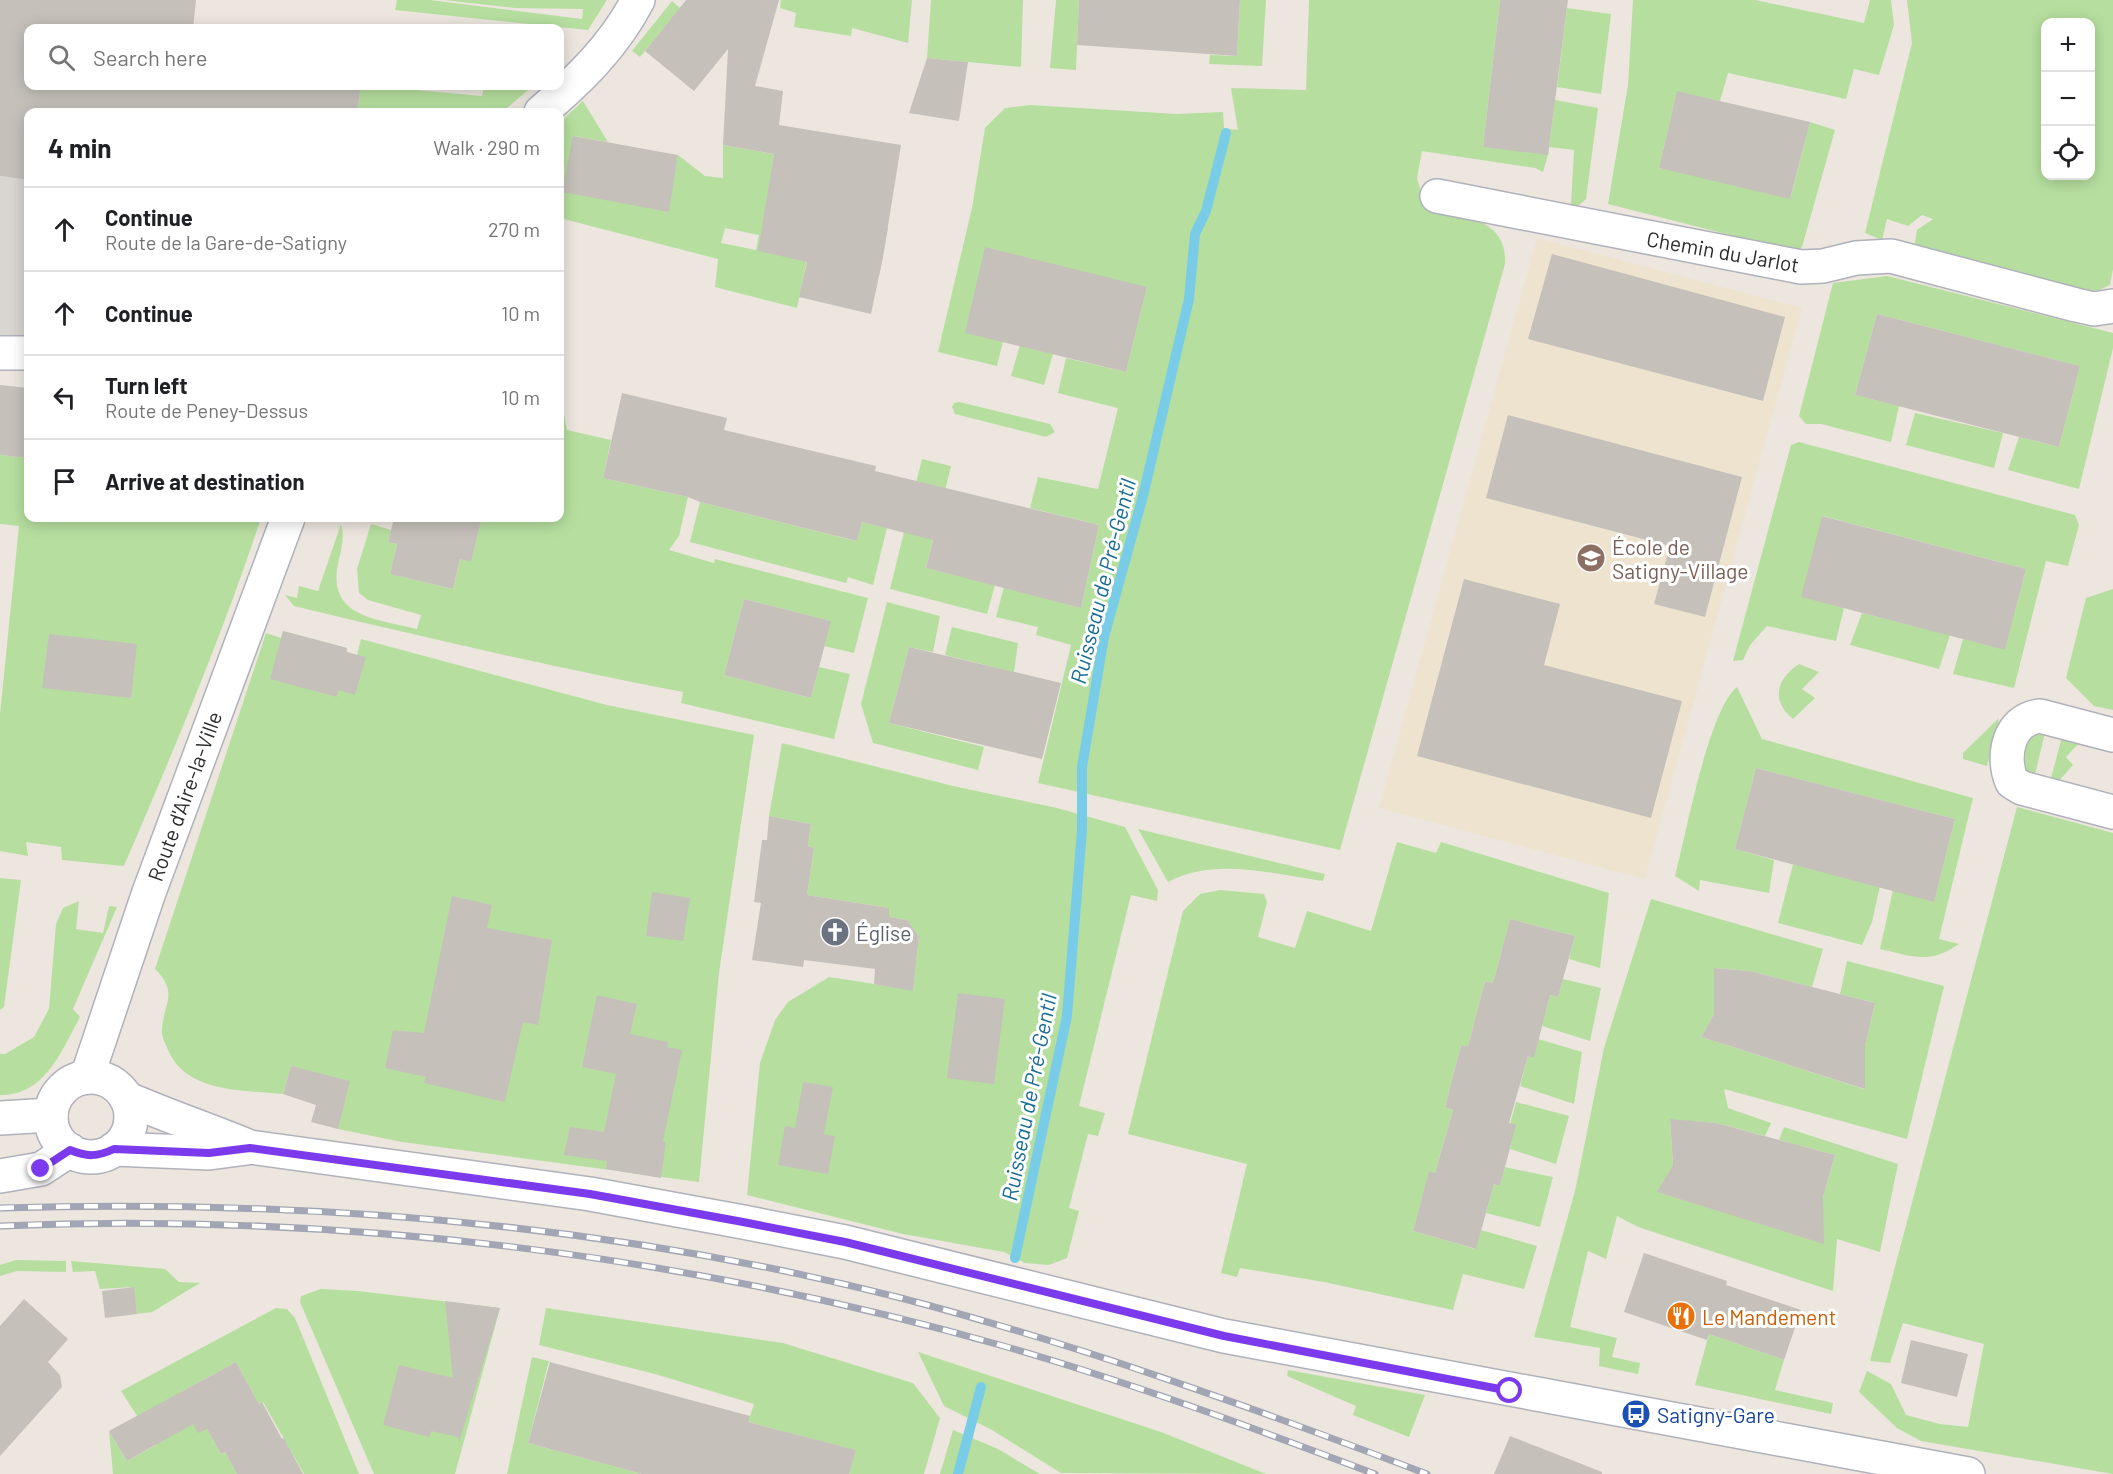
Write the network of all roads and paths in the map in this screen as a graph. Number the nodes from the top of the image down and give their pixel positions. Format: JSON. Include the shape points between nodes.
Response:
{"nodes":[{"id":1,"x":638,"y":0,"type":"edge"},
{"id":2,"x":545,"y":108,"type":"edge"},
{"id":3,"x":1437,"y":196,"type":"dead end"},
{"id":4,"x":2113,"y":306,"type":"edge"},
{"id":5,"x":0,"y":353,"type":"edge"},
{"id":6,"x":24,"y":353,"type":"edge"},
{"id":7,"x":287,"y":522,"type":"edge"},
{"id":8,"x":2113,"y":735,"type":"edge"},
{"id":9,"x":2113,"y":812,"type":"edge"},
{"id":10,"x":87,"y":1077,"type":"junction"},
{"id":11,"x":126,"y":1098,"type":"junction"},
{"id":12,"x":51,"y":1115,"type":"junction"},
{"id":13,"x":0,"y":1118,"type":"edge"},
{"id":14,"x":250,"y":1148,"type":"junction"},
{"id":15,"x":114,"y":1149,"type":"junction"},
{"id":16,"x":70,"y":1150,"type":"junction"},
{"id":17,"x":0,"y":1176,"type":"edge"},
{"id":18,"x":1968,"y":1474,"type":"edge"}],
"edges":[{"from":1,"to":2,"type":"street","via":[[596,63]]},
{"from":3,"to":4,"type":"street","name":"Chemin du Jarlot","via":[[1801,267],[1891,256],[2076,306]]},
{"from":5,"to":6,"type":"street"},
{"from":7,"to":10,"type":"street","name":"Route d'Aire-la-Ville","via":[[148,895]]},
{"from":8,"to":9,"type":"street","via":[[2032,717],[2014,729],[2006,759],[2012,782],[2022,788]]},
{"from":10,"to":11,"type":"street","via":[[103,1078]]},
{"from":10,"to":12,"type":"street","via":[[72,1081],[60,1091]]},
{"from":11,"to":14,"type":"street"},
{"from":11,"to":15,"type":"street","via":[[130,1122],[125,1137]]},
{"from":12,"to":13,"type":"street"},
{"from":12,"to":16,"type":"street","via":[[52,1129]]},
{"from":14,"to":15,"type":"street","via":[[209,1153]]},
{"from":14,"to":18,"type":"street","via":[[590,1194],[743,1222],[845,1242],[1224,1336]]},
{"from":15,"to":16,"type":"street","via":[[85,1156]]},
{"from":16,"to":17,"type":"street","via":[[41,1169]]}]}
